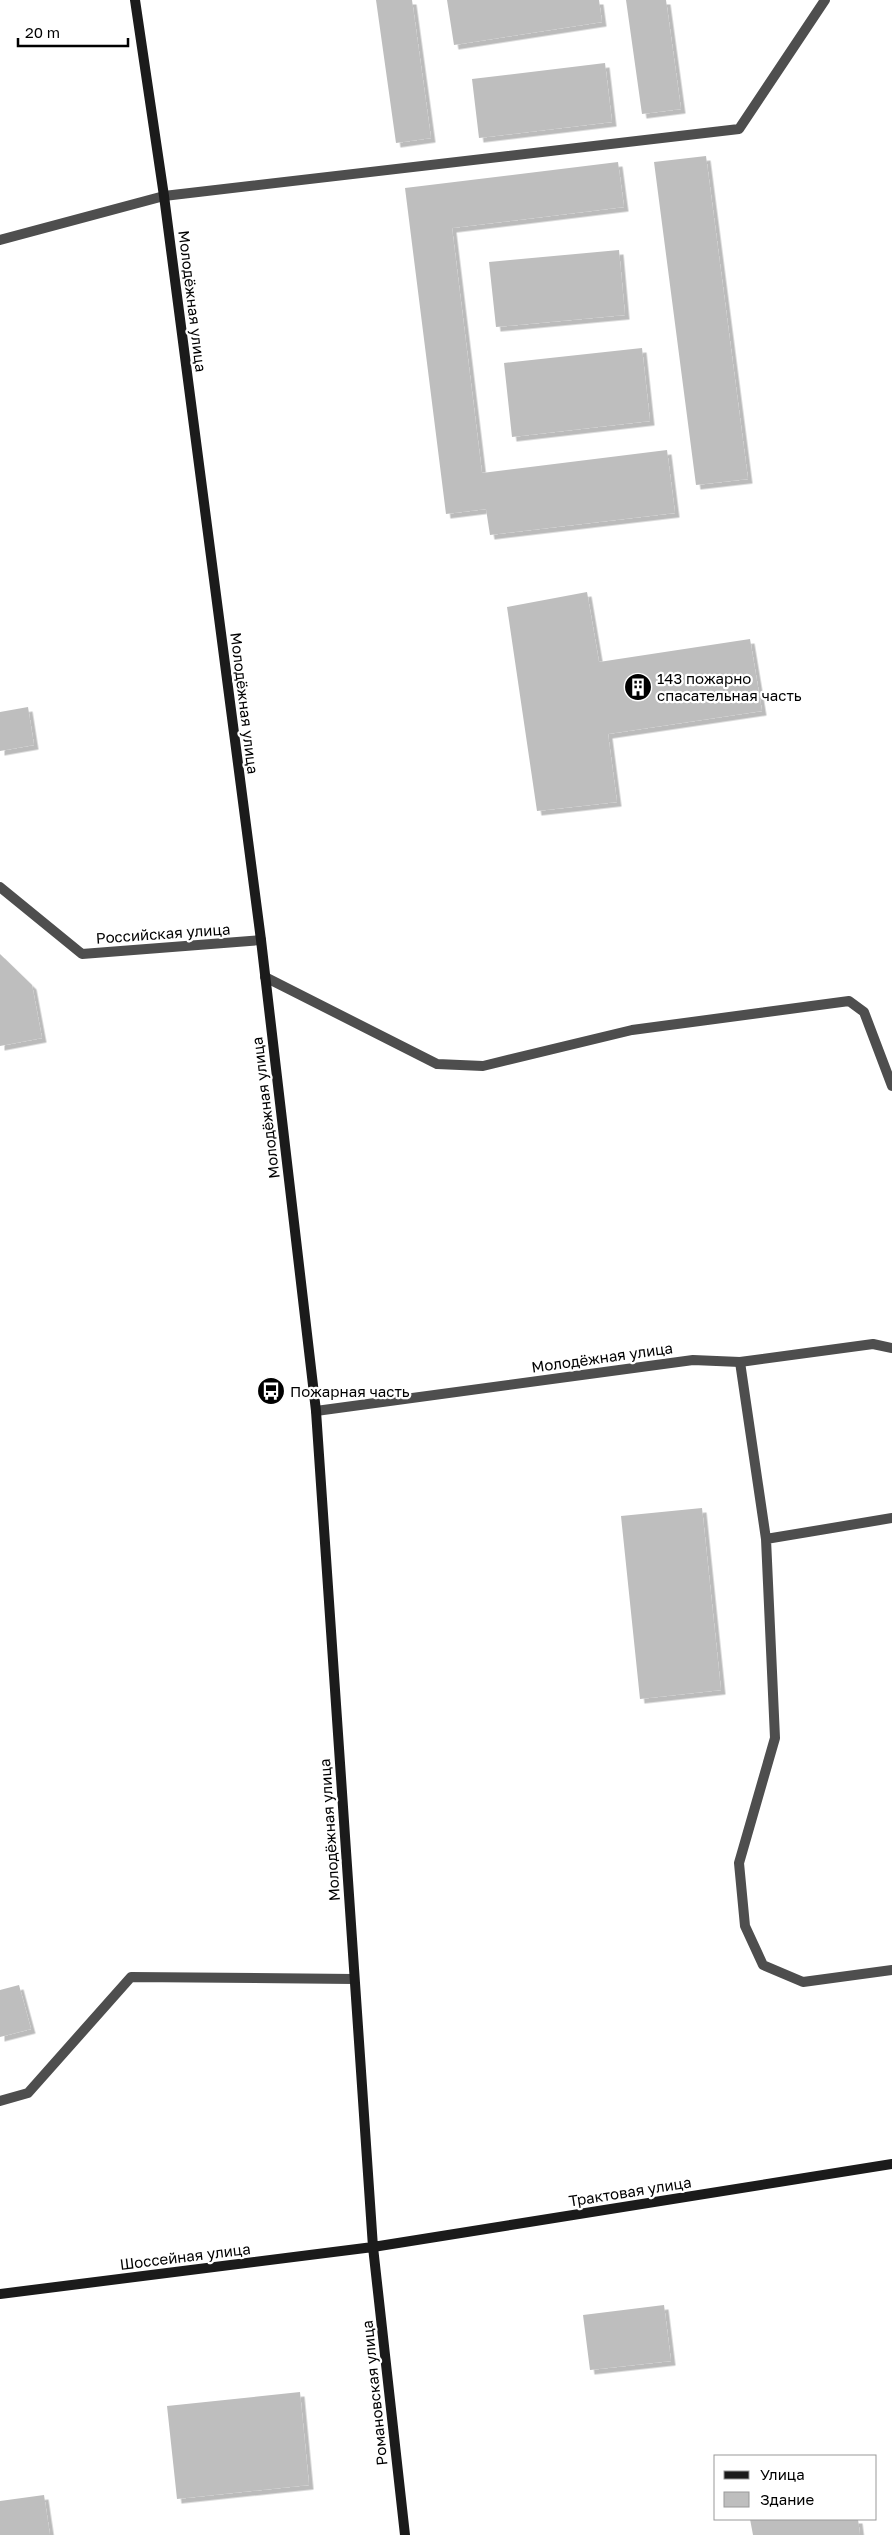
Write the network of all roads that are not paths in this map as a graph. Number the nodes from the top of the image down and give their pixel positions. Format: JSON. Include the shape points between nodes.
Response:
{"nodes":[{"id":1,"x":135,"y":0,"type":"edge"},
{"id":2,"x":825,"y":0,"type":"edge"},
{"id":3,"x":164,"y":196,"type":"junction"},
{"id":4,"x":0,"y":240,"type":"edge"},
{"id":5,"x":0,"y":887,"type":"edge"},
{"id":6,"x":261,"y":940,"type":"junction"},
{"id":7,"x":265,"y":977,"type":"junction"},
{"id":8,"x":892,"y":1086,"type":"edge"},
{"id":9,"x":892,"y":1348,"type":"edge"},
{"id":10,"x":740,"y":1362,"type":"junction"},
{"id":11,"x":316,"y":1411,"type":"junction"},
{"id":12,"x":892,"y":1518,"type":"edge"},
{"id":13,"x":766,"y":1540,"type":"junction"},
{"id":14,"x":892,"y":1970,"type":"edge"},
{"id":15,"x":354,"y":1979,"type":"junction"},
{"id":16,"x":0,"y":2100,"type":"edge"},
{"id":17,"x":892,"y":2164,"type":"edge"},
{"id":18,"x":373,"y":2247,"type":"junction"},
{"id":19,"x":0,"y":2294,"type":"edge"},
{"id":20,"x":405,"y":2535,"type":"edge"}],
"edges":[{"from":1,"to":3,"type":"street","name":"Молодёжная улица"},
{"from":2,"to":3,"type":"street","via":[[739,129]]},
{"from":3,"to":4,"type":"street"},
{"from":3,"to":6,"type":"street","name":"Молодёжная улица"},
{"from":5,"to":6,"type":"street","name":"Российская улица","via":[[82,954]]},
{"from":6,"to":7,"type":"street","name":"Молодёжная улица"},
{"from":7,"to":8,"type":"street","via":[[437,1064],[483,1066],[632,1030],[849,1002],[864,1012]]},
{"from":7,"to":11,"type":"street","name":"Молодёжная улица"},
{"from":9,"to":10,"type":"street","name":"Молодёжная улица","via":[[873,1344]]},
{"from":10,"to":11,"type":"street","name":"Молодёжная улица","via":[[693,1360]]},
{"from":10,"to":13,"type":"street"},
{"from":11,"to":15,"type":"street","name":"Молодёжная улица"},
{"from":12,"to":13,"type":"street"},
{"from":13,"to":14,"type":"street","via":[[775,1738],[739,1862],[745,1926],[763,1965],[803,1982]]},
{"from":15,"to":16,"type":"street","via":[[131,1977],[28,2093]]},
{"from":15,"to":18,"type":"street","name":"Молодёжная улица"},
{"from":17,"to":18,"type":"street","name":"Трактовая улица"},
{"from":18,"to":19,"type":"street","name":"Шоссейная улица"},
{"from":18,"to":20,"type":"street","name":"Романовская улица"}]}
